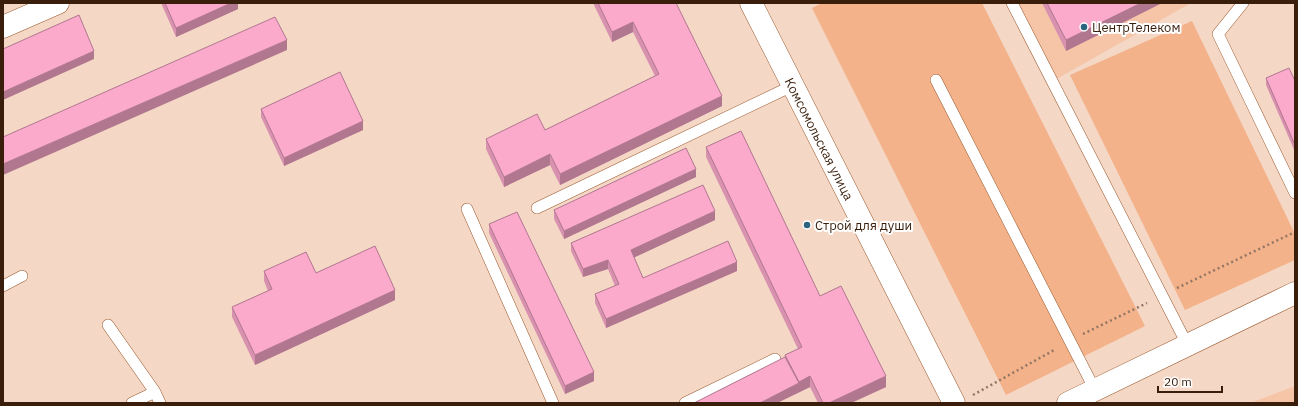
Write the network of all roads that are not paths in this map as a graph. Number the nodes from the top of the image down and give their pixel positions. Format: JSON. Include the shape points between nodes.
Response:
{"nodes":[{"id":1,"x":58,"y":3,"type":"edge"},
{"id":2,"x":751,"y":3,"type":"edge"},
{"id":3,"x":1012,"y":3,"type":"edge"},
{"id":4,"x":1243,"y":3,"type":"edge"},
{"id":5,"x":3,"y":27,"type":"edge"},
{"id":6,"x":936,"y":80,"type":"dead end"},
{"id":7,"x":792,"y":86,"type":"junction"},
{"id":8,"x":1295,"y":193,"type":"edge"},
{"id":9,"x":537,"y":208,"type":"dead end"},
{"id":10,"x":467,"y":209,"type":"dead end"},
{"id":11,"x":22,"y":276,"type":"dead end"},
{"id":12,"x":3,"y":286,"type":"edge"},
{"id":13,"x":1295,"y":293,"type":"edge"},
{"id":14,"x":108,"y":325,"type":"dead end"},
{"id":15,"x":1188,"y":346,"type":"junction"},
{"id":16,"x":775,"y":359,"type":"dead end"},
{"id":17,"x":1095,"y":390,"type":"junction"},
{"id":18,"x":155,"y":392,"type":"junction"},
{"id":19,"x":963,"y":399,"type":"edge"},
{"id":20,"x":132,"y":403,"type":"edge"},
{"id":21,"x":160,"y":403,"type":"edge"},
{"id":22,"x":553,"y":403,"type":"edge"},
{"id":23,"x":685,"y":403,"type":"edge"},
{"id":24,"x":1068,"y":403,"type":"edge"}],
"edges":[{"from":1,"to":5,"type":"street"},
{"from":2,"to":7,"type":"street","name":"Комсомольская улица"},
{"from":3,"to":15,"type":"lane"},
{"from":4,"to":8,"type":"lane","via":[[1218,34]]},
{"from":6,"to":17,"type":"lane"},
{"from":7,"to":9,"type":"lane"},
{"from":7,"to":19,"type":"street","name":"Комсомольская улица"},
{"from":10,"to":22,"type":"lane"},
{"from":11,"to":12,"type":"lane"},
{"from":13,"to":15,"type":"street"},
{"from":14,"to":18,"type":"lane"},
{"from":15,"to":17,"type":"street"},
{"from":16,"to":23,"type":"lane"},
{"from":17,"to":24,"type":"street"},
{"from":18,"to":20,"type":"lane"},
{"from":18,"to":21,"type":"lane"}]}
